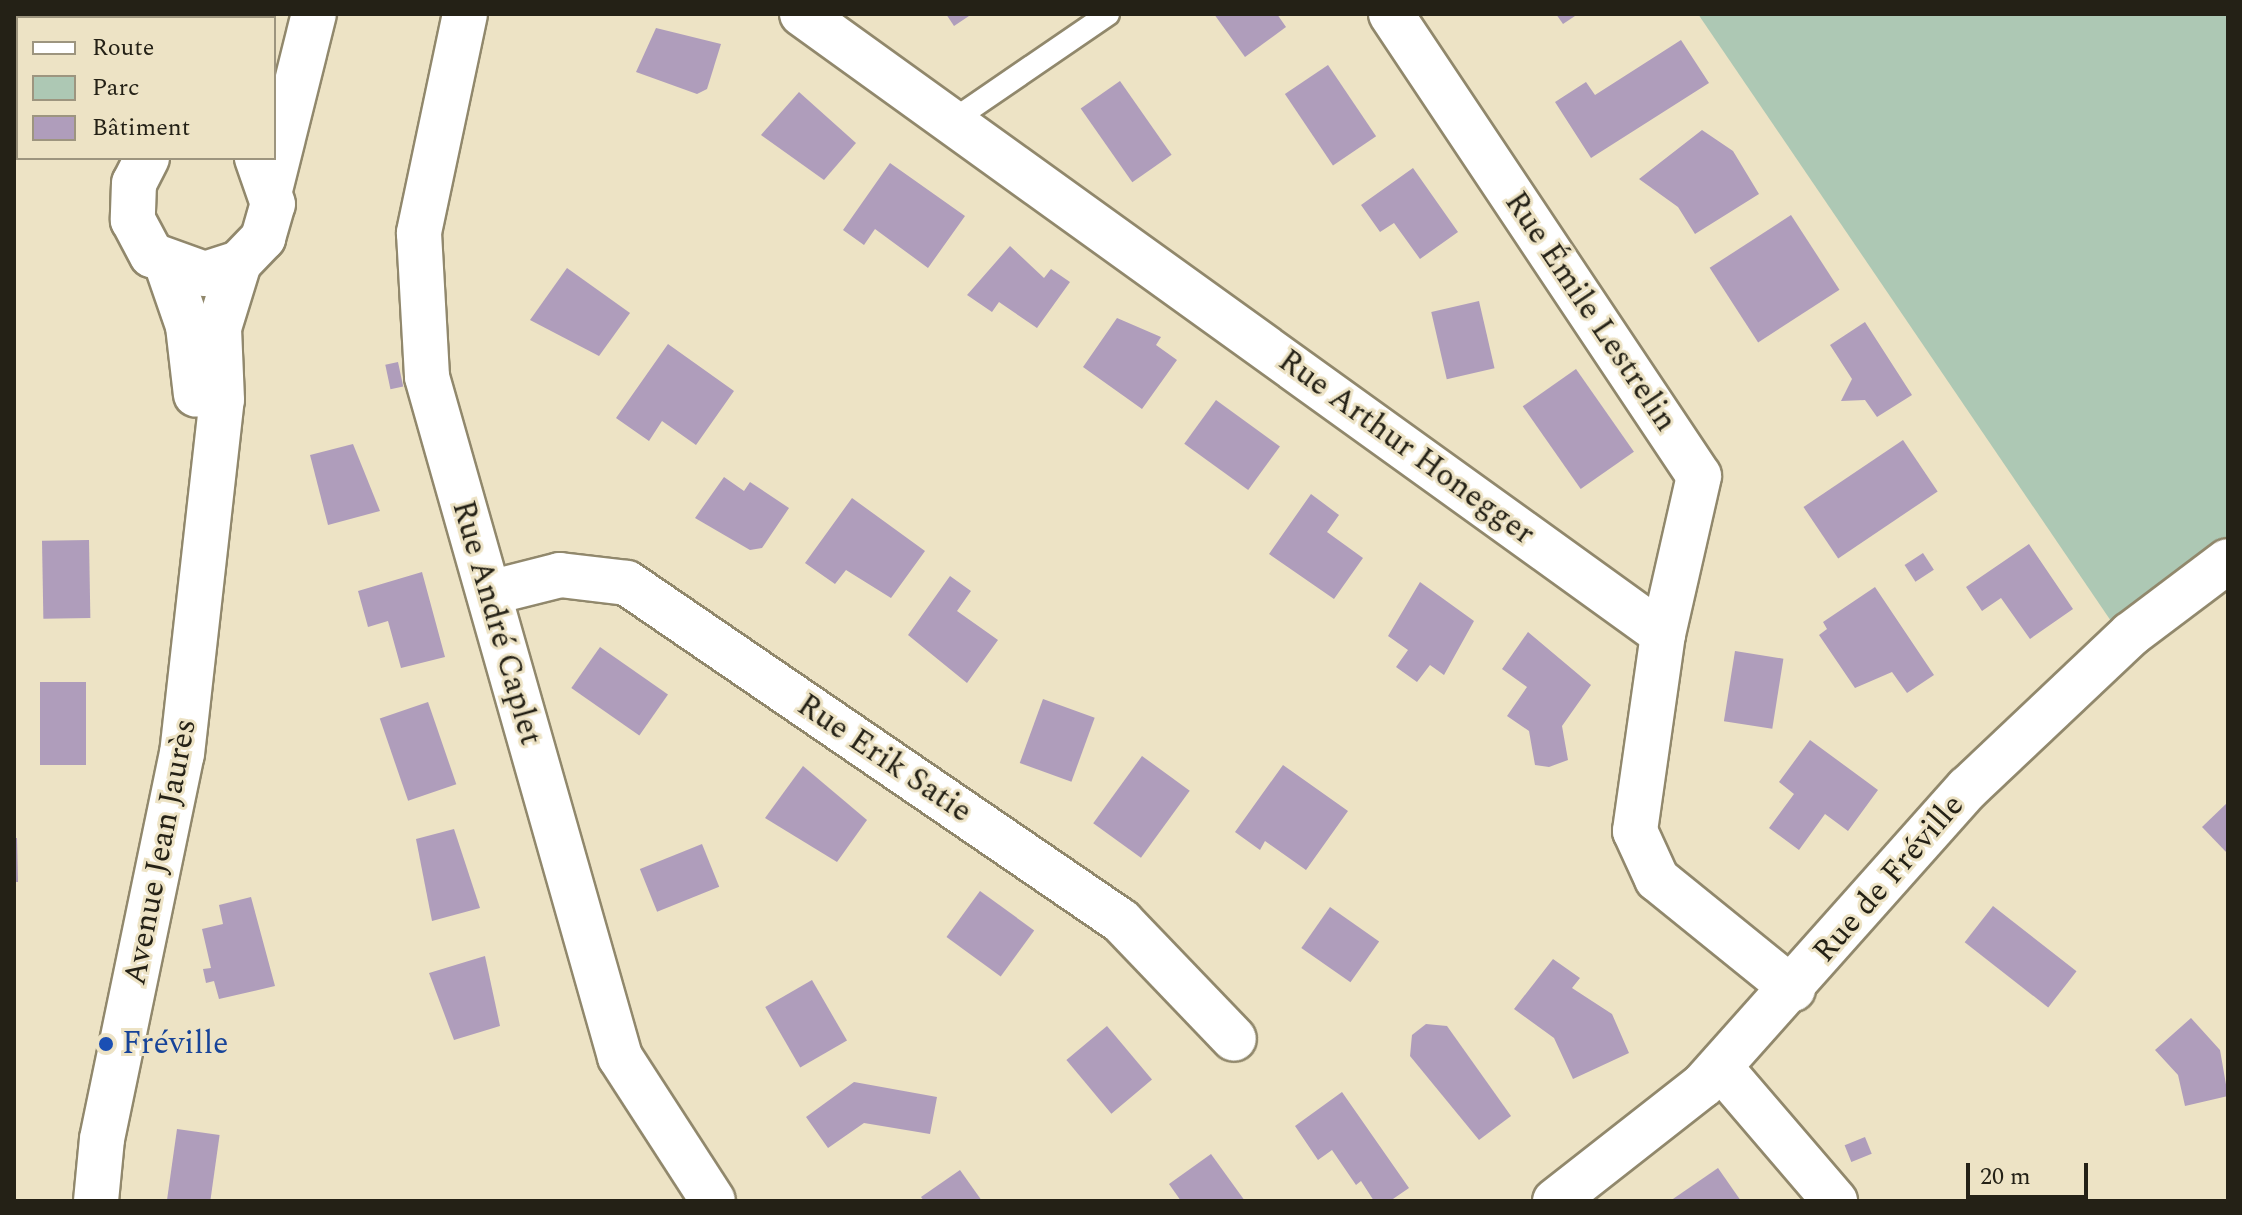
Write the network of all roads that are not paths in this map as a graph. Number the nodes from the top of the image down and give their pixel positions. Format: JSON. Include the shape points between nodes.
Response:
{"nodes":[{"id":1,"x":307,"y":14,"type":"edge"},
{"id":2,"x":314,"y":14,"type":"edge"},
{"id":3,"x":465,"y":14,"type":"edge"},
{"id":4,"x":802,"y":14,"type":"edge"},
{"id":5,"x":1108,"y":14,"type":"edge"},
{"id":6,"x":1391,"y":14,"type":"edge"},
{"id":7,"x":276,"y":69,"type":"edge"},
{"id":8,"x":952,"y":121,"type":"junction"},
{"id":9,"x":276,"y":134,"type":"edge"},
{"id":10,"x":146,"y":160,"type":"edge"},
{"id":11,"x":264,"y":172,"type":"edge"},
{"id":12,"x":239,"y":263,"type":"junction"},
{"id":13,"x":167,"y":265,"type":"junction"},
{"id":14,"x":208,"y":501,"type":"junction"},
{"id":15,"x":2228,"y":561,"type":"edge"},
{"id":16,"x":489,"y":593,"type":"junction"},
{"id":17,"x":1663,"y":634,"type":"junction"},
{"id":18,"x":1793,"y":989,"type":"junction"},
{"id":19,"x":1234,"y":1039,"type":"dead end"},
{"id":20,"x":1720,"y":1067,"type":"junction"},
{"id":21,"x":96,"y":1201,"type":"edge"},
{"id":22,"x":713,"y":1201,"type":"edge"},
{"id":23,"x":1555,"y":1201,"type":"edge"},
{"id":24,"x":1835,"y":1201,"type":"edge"}],
"edges":[{"from":1,"to":7,"type":"street"},
{"from":2,"to":9,"type":"street","name":"Avenue Jean Jaurès"},
{"from":3,"to":16,"type":"street","name":"Rue André Caplet","via":[[419,233],[427,377]]},
{"from":4,"to":8,"type":"street","name":"Rue Arthur Honegger"},
{"from":5,"to":8,"type":"lane"},
{"from":6,"to":17,"type":"street","name":"Rue Émile Lestrelin","via":[[1699,476]]},
{"from":8,"to":17,"type":"street","name":"Rue Arthur Honegger"},
{"from":10,"to":13,"type":"street","name":"Avenue Jean Jaurès","via":[[134,183],[133,220]]},
{"from":11,"to":12,"type":"street","name":"Avenue Jean Jaurès","via":[[270,221]]},
{"from":12,"to":13,"type":"street","via":[[205,274]]},
{"from":12,"to":14,"type":"street","name":"Avenue Jean Jaurès","via":[[219,328],[222,400]]},
{"from":13,"to":14,"type":"street","name":"Avenue Jean Jaurès","via":[[188,326]]},
{"from":14,"to":21,"type":"street","name":"Avenue Jean Jaurès","via":[[203,617],[182,754],[102,1139]]},
{"from":15,"to":18,"type":"street","name":"Rue de Fréville","via":[[2131,634],[1968,788]]},
{"from":16,"to":19,"type":"street","name":"Rue Erik Satie","via":[[560,575],[627,583],[1121,921]]},
{"from":16,"to":22,"type":"street","name":"Rue André Caplet","via":[[620,1057]]},
{"from":17,"to":18,"type":"street","via":[[1635,831],[1657,879]]},
{"from":18,"to":20,"type":"street","name":"Rue de Fréville"},
{"from":20,"to":23,"type":"street","name":"Rue de Fréville","via":[[1605,1168]]},
{"from":20,"to":24,"type":"street"}]}
